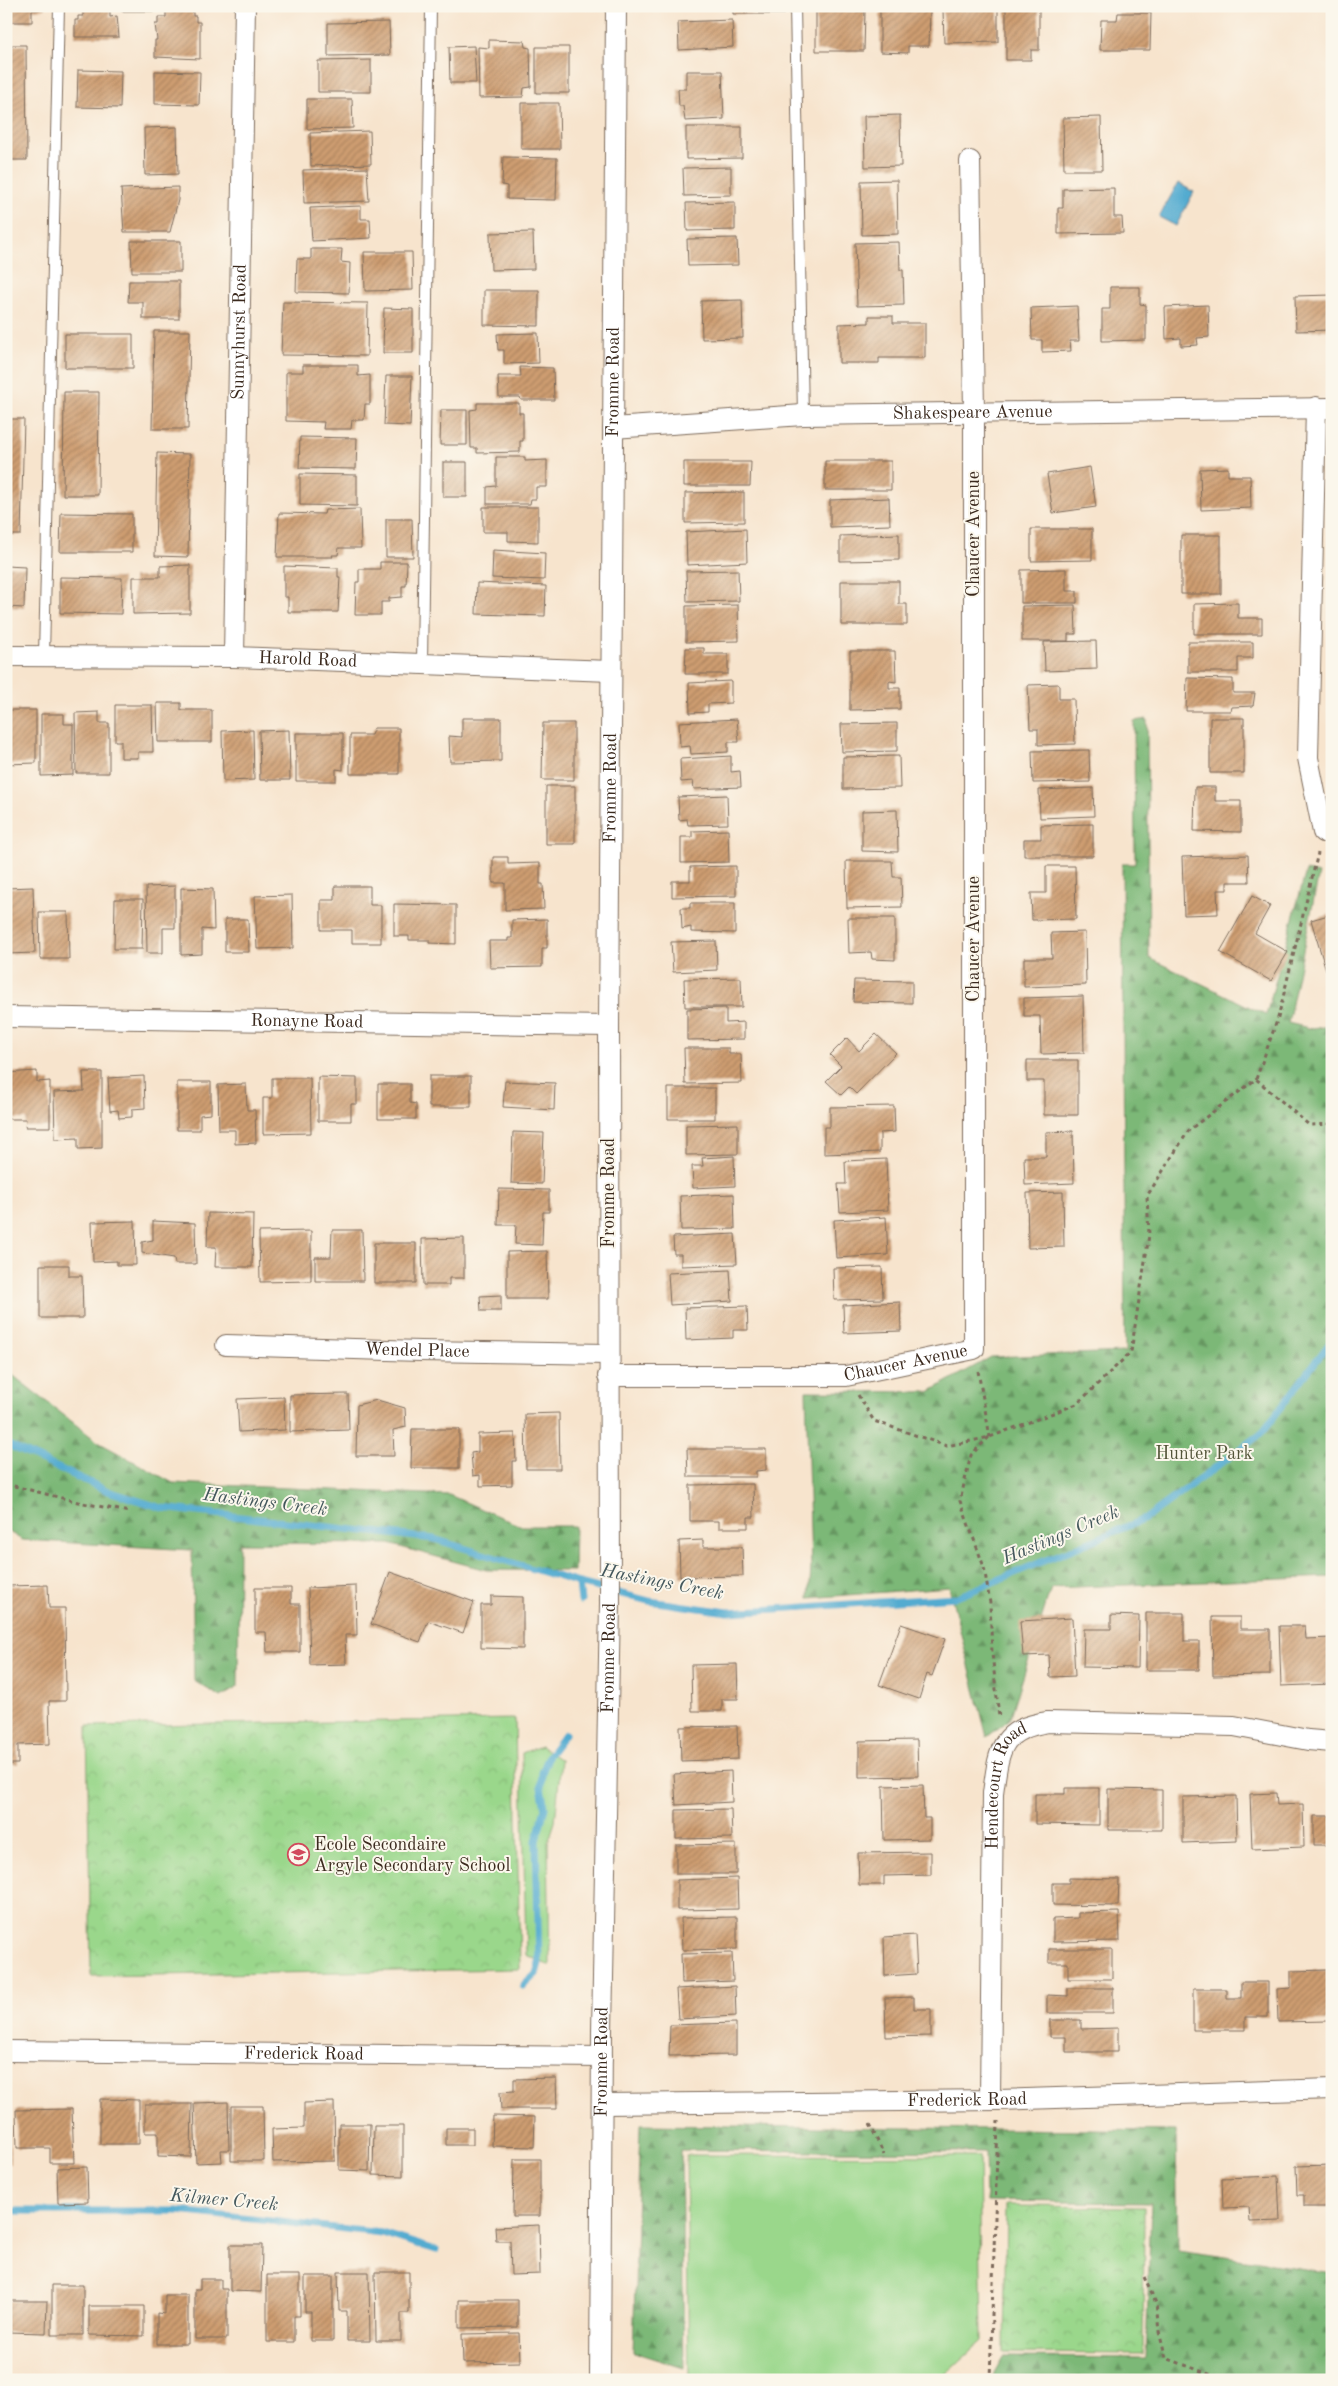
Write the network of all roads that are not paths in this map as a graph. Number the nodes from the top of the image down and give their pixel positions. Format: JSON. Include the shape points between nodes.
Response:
{"nodes":[{"id":1,"x":59,"y":6,"type":"edge"},
{"id":2,"x":245,"y":6,"type":"edge"},
{"id":3,"x":431,"y":6,"type":"edge"},
{"id":4,"x":616,"y":6,"type":"edge"},
{"id":5,"x":795,"y":6,"type":"edge"},
{"id":6,"x":970,"y":161,"type":"dead end"},
{"id":7,"x":1324,"y":408,"type":"edge"},
{"id":8,"x":974,"y":411,"type":"junction"},
{"id":9,"x":803,"y":415,"type":"junction"},
{"id":10,"x":613,"y":428,"type":"junction"},
{"id":11,"x":6,"y":656,"type":"edge"},
{"id":12,"x":44,"y":656,"type":"junction"},
{"id":13,"x":234,"y":657,"type":"junction"},
{"id":14,"x":422,"y":664,"type":"junction"},
{"id":15,"x":612,"y":671,"type":"junction"},
{"id":16,"x":1323,"y":832,"type":"road end"},
{"id":17,"x":6,"y":1017,"type":"edge"},
{"id":18,"x":609,"y":1026,"type":"junction"},
{"id":19,"x":226,"y":1345,"type":"dead end"},
{"id":20,"x":608,"y":1354,"type":"junction"},
{"id":21,"x":608,"y":1376,"type":"junction"},
{"id":22,"x":1332,"y":1742,"type":"edge"},
{"id":23,"x":6,"y":2051,"type":"edge"},
{"id":24,"x":602,"y":2057,"type":"junction"},
{"id":25,"x":1332,"y":2090,"type":"edge"},
{"id":26,"x":994,"y":2100,"type":"junction"},
{"id":27,"x":602,"y":2104,"type":"junction"},
{"id":28,"x":600,"y":2380,"type":"edge"}],
"edges":[{"from":1,"to":12,"type":"lane"},
{"from":2,"to":13,"type":"street","name":"Sunnyhurst Road"},
{"from":3,"to":14,"type":"lane"},
{"from":4,"to":10,"type":"street","name":"Fromme Road"},
{"from":5,"to":9,"type":"lane"},
{"from":6,"to":8,"type":"street","name":"Chaucer Avenue"},
{"from":7,"to":8,"type":"street","name":"Shakespeare Avenue"},
{"from":7,"to":16,"type":"street","via":[[1308,758]]},
{"from":8,"to":9,"type":"street","name":"Shakespeare Avenue"},
{"from":8,"to":21,"type":"street","name":"Chaucer Avenue","via":[[974,1349],[846,1376]]},
{"from":9,"to":10,"type":"street","name":"Shakespeare Avenue"},
{"from":10,"to":15,"type":"street","name":"Fromme Road"},
{"from":11,"to":12,"type":"street","name":"Harold Road"},
{"from":12,"to":13,"type":"street","name":"Harold Road"},
{"from":13,"to":14,"type":"street","name":"Harold Road"},
{"from":14,"to":15,"type":"street","name":"Harold Road"},
{"from":15,"to":18,"type":"street","name":"Fromme Road"},
{"from":17,"to":18,"type":"street","name":"Ronayne Road"},
{"from":18,"to":20,"type":"street","name":"Fromme Road"},
{"from":19,"to":20,"type":"street","name":"Wendel Place"},
{"from":20,"to":21,"type":"street","name":"Fromme Road"},
{"from":21,"to":24,"type":"street","name":"Fromme Road","via":[[610,1604]]},
{"from":22,"to":26,"type":"street","name":"Hendecourt Road","via":[[1234,1726],[1048,1722],[1028,1725],[1009,1736],[997,1760],[993,1793]]},
{"from":23,"to":24,"type":"street","name":"Frederick Road"},
{"from":24,"to":27,"type":"street","name":"Fromme Road"},
{"from":25,"to":26,"type":"street","name":"Frederick Road"},
{"from":26,"to":27,"type":"street","name":"Frederick Road"},
{"from":27,"to":28,"type":"street","name":"Fromme Road"}]}
